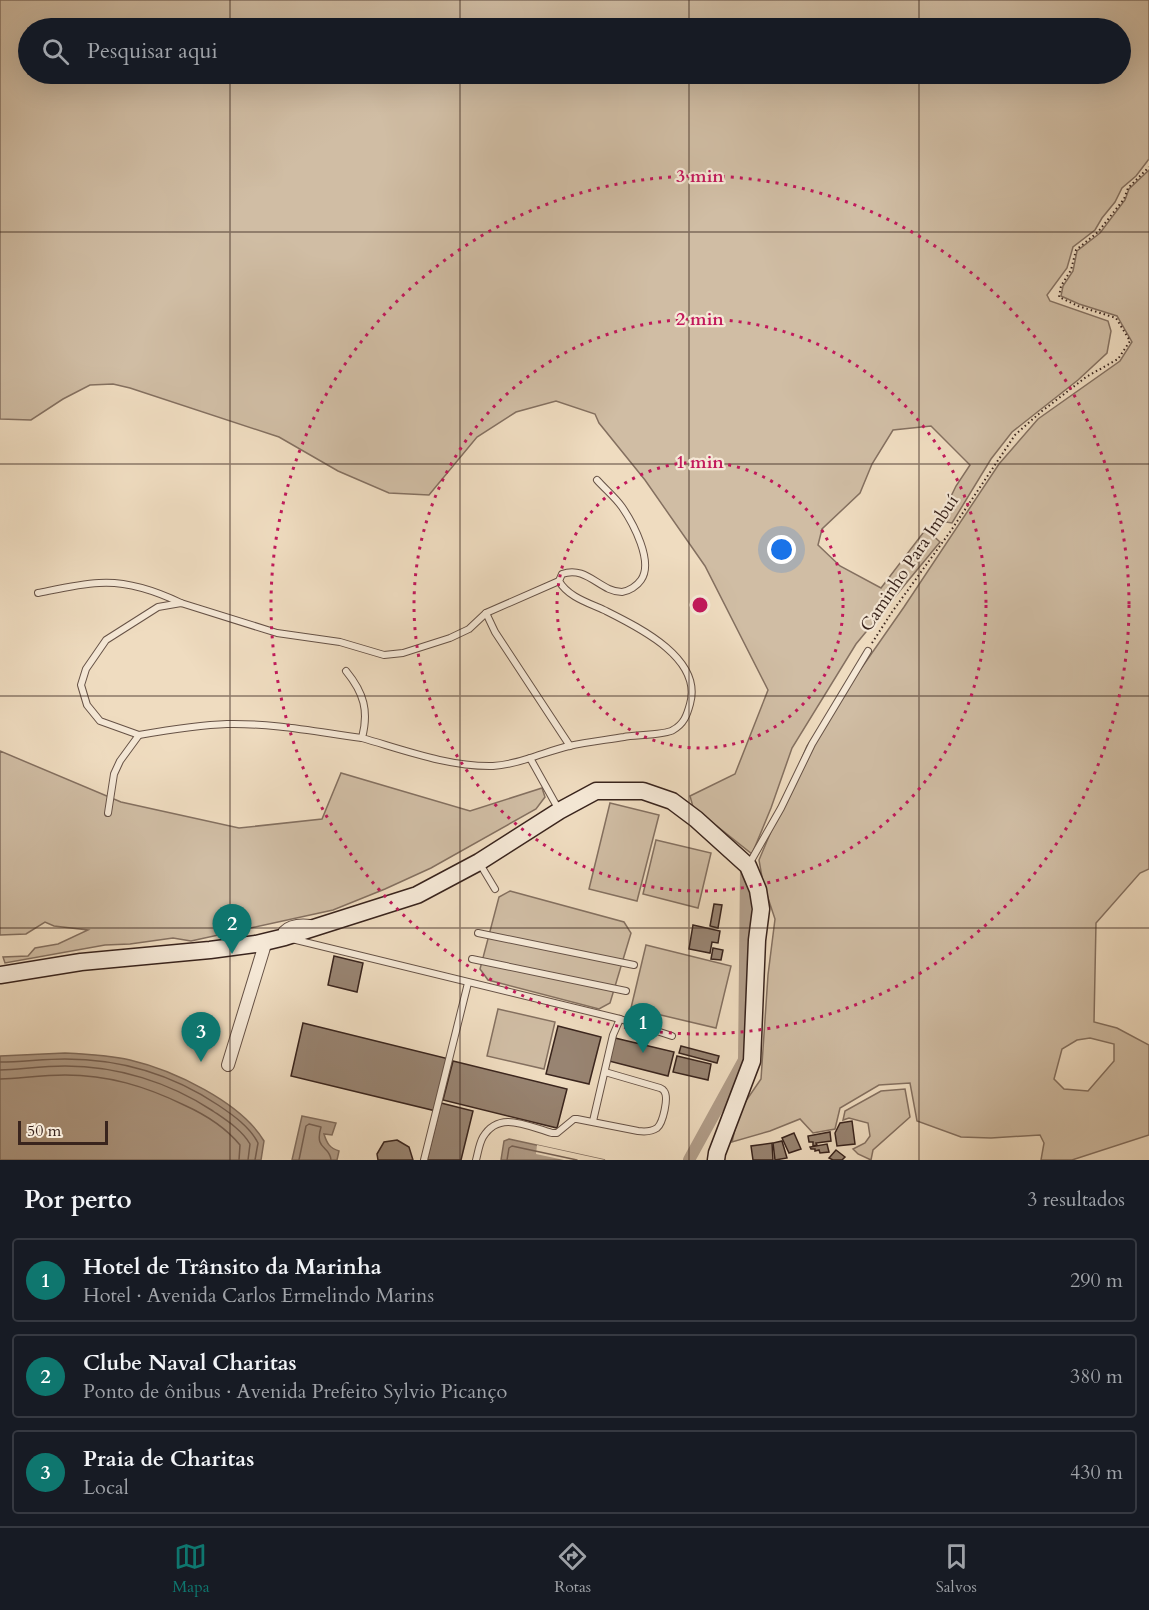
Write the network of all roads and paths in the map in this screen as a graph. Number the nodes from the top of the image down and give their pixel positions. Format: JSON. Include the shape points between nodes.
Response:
{"nodes":[{"id":1,"x":1149,"y":167,"type":"edge"},
{"id":2,"x":597,"y":480,"type":"dead end"},
{"id":3,"x":559,"y":581,"type":"junction"},
{"id":4,"x":38,"y":593,"type":"dead end"},
{"id":5,"x":181,"y":603,"type":"junction"},
{"id":6,"x":486,"y":614,"type":"junction"},
{"id":7,"x":868,"y":651,"type":"joint"},
{"id":8,"x":346,"y":671,"type":"dead end"},
{"id":9,"x":139,"y":735,"type":"junction"},
{"id":10,"x":362,"y":738,"type":"junction"},
{"id":11,"x":570,"y":746,"type":"junction"},
{"id":12,"x":530,"y":758,"type":"junction"},
{"id":13,"x":560,"y":811,"type":"junction"},
{"id":14,"x":108,"y":813,"type":"dead end"},
{"id":15,"x":479,"y":862,"type":"junction"},
{"id":16,"x":748,"y":866,"type":"junction"},
{"id":17,"x":495,"y":890,"type":"dead end"},
{"id":18,"x":478,"y":933,"type":"dead end"},
{"id":19,"x":285,"y":937,"type":"junction"},
{"id":20,"x":256,"y":946,"type":"junction"},
{"id":21,"x":472,"y":959,"type":"dead end"},
{"id":22,"x":634,"y":966,"type":"dead end"},
{"id":23,"x":0,"y":975,"type":"edge"},
{"id":24,"x":468,"y":983,"type":"junction"},
{"id":25,"x":626,"y":991,"type":"dead end"},
{"id":26,"x":620,"y":1019,"type":"junction"},
{"id":27,"x":672,"y":1036,"type":"dead end"},
{"id":28,"x":228,"y":1065,"type":"dead end"},
{"id":29,"x":605,"y":1072,"type":"junction"},
{"id":30,"x":592,"y":1121,"type":"junction"},
{"id":31,"x":424,"y":1160,"type":"edge"},
{"id":32,"x":476,"y":1160,"type":"edge"},
{"id":33,"x":716,"y":1160,"type":"edge"}],
"edges":[{"from":1,"to":7,"type":"path","name":"Caminho Para Imbuí","via":[[1128,188],[1098,232],[1076,250],[1059,297],[1116,318],[1130,341],[1118,359],[1086,377],[1015,435]]},
{"from":2,"to":3,"type":"lane","via":[[622,508],[640,541],[646,563],[643,577],[623,592],[570,571],[562,574]]},
{"from":3,"to":6,"type":"lane"},
{"from":3,"to":11,"type":"lane","via":[[571,594],[658,640],[689,675],[692,695],[686,719],[672,731]]},
{"from":4,"to":5,"type":"lane","via":[[100,582],[156,591]]},
{"from":5,"to":6,"type":"lane","via":[[277,633],[340,642],[384,655],[450,638],[469,629]]},
{"from":5,"to":9,"type":"lane","via":[[158,607],[124,627],[106,640],[86,669],[81,685],[87,705],[100,721]]},
{"from":6,"to":11,"type":"lane"},
{"from":7,"to":16,"type":"lane","name":"Caminho Para Imbuí","via":[[812,744]]},
{"from":8,"to":10,"type":"lane","via":[[364,702]]},
{"from":9,"to":10,"type":"lane","via":[[228,724],[288,727]]},
{"from":9,"to":14,"type":"lane","via":[[114,774]]},
{"from":10,"to":12,"type":"lane","via":[[458,763],[492,766]]},
{"from":11,"to":12,"type":"lane"},
{"from":12,"to":13,"type":"lane"},
{"from":13,"to":15,"type":"street"},
{"from":13,"to":16,"type":"street","via":[[596,791],[642,791],[672,801]]},
{"from":15,"to":17,"type":"lane"},
{"from":15,"to":19,"type":"street","via":[[417,895]]},
{"from":16,"to":33,"type":"street","via":[[761,909],[752,1061]]},
{"from":18,"to":22,"type":"lane"},
{"from":19,"to":20,"type":"street"},
{"from":19,"to":24,"type":"lane"},
{"from":20,"to":23,"type":"street"},
{"from":20,"to":28,"type":"street"},
{"from":21,"to":25,"type":"lane"},
{"from":24,"to":26,"type":"lane"},
{"from":24,"to":31,"type":"lane"},
{"from":26,"to":27,"type":"lane"},
{"from":26,"to":29,"type":"lane"},
{"from":29,"to":30,"type":"lane"},
{"from":29,"to":30,"type":"lane","via":[[665,1091],[662,1123],[647,1132]]},
{"from":30,"to":32,"type":"lane","via":[[574,1119],[557,1133],[507,1121],[497,1123],[482,1139]]}]}
